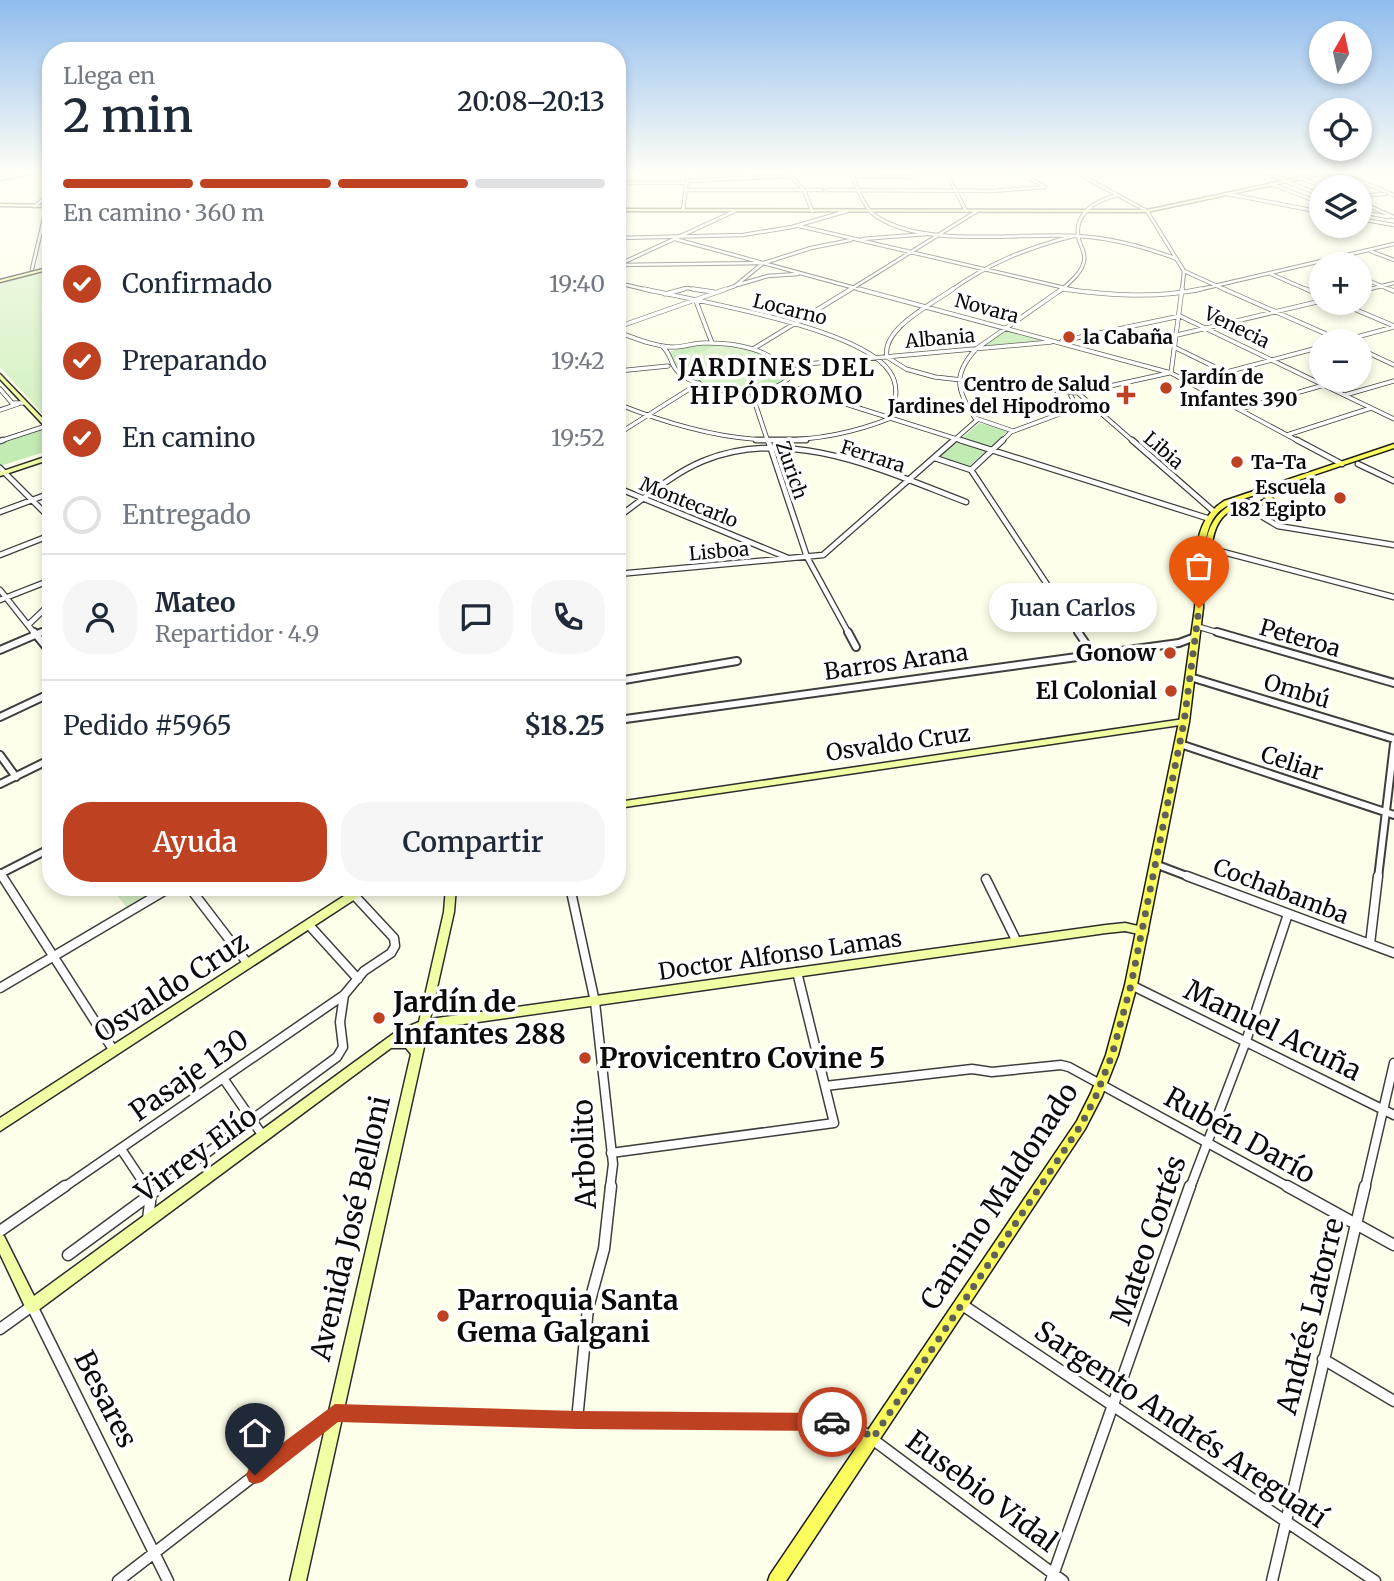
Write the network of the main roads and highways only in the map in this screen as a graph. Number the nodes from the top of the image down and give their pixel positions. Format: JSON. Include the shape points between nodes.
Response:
{"nodes":[{"id":1,"x":1394,"y":446,"type":"edge"},
{"id":2,"x":1394,"y":452,"type":"edge"},
{"id":3,"x":1264,"y":492,"type":"junction"},
{"id":4,"x":1205,"y":547,"type":"junction"},
{"id":5,"x":776,"y":1581,"type":"edge"}],
"edges":[{"from":1,"to":3,"type":"main road","name":"Camino Maldonado"},
{"from":2,"to":3,"type":"main road","name":"Camino Maldonado"},
{"from":3,"to":4,"type":"main road","name":"Camino Maldonado","via":[[1217,516]]},
{"from":3,"to":4,"type":"main road","name":"Camino Maldonado","via":[[1226,502],[1210,514]]},
{"from":4,"to":5,"type":"main road","name":"Camino Maldonado","via":[[1204,588],[1180,744],[1131,985],[1101,1085],[1081,1125]]}]}
